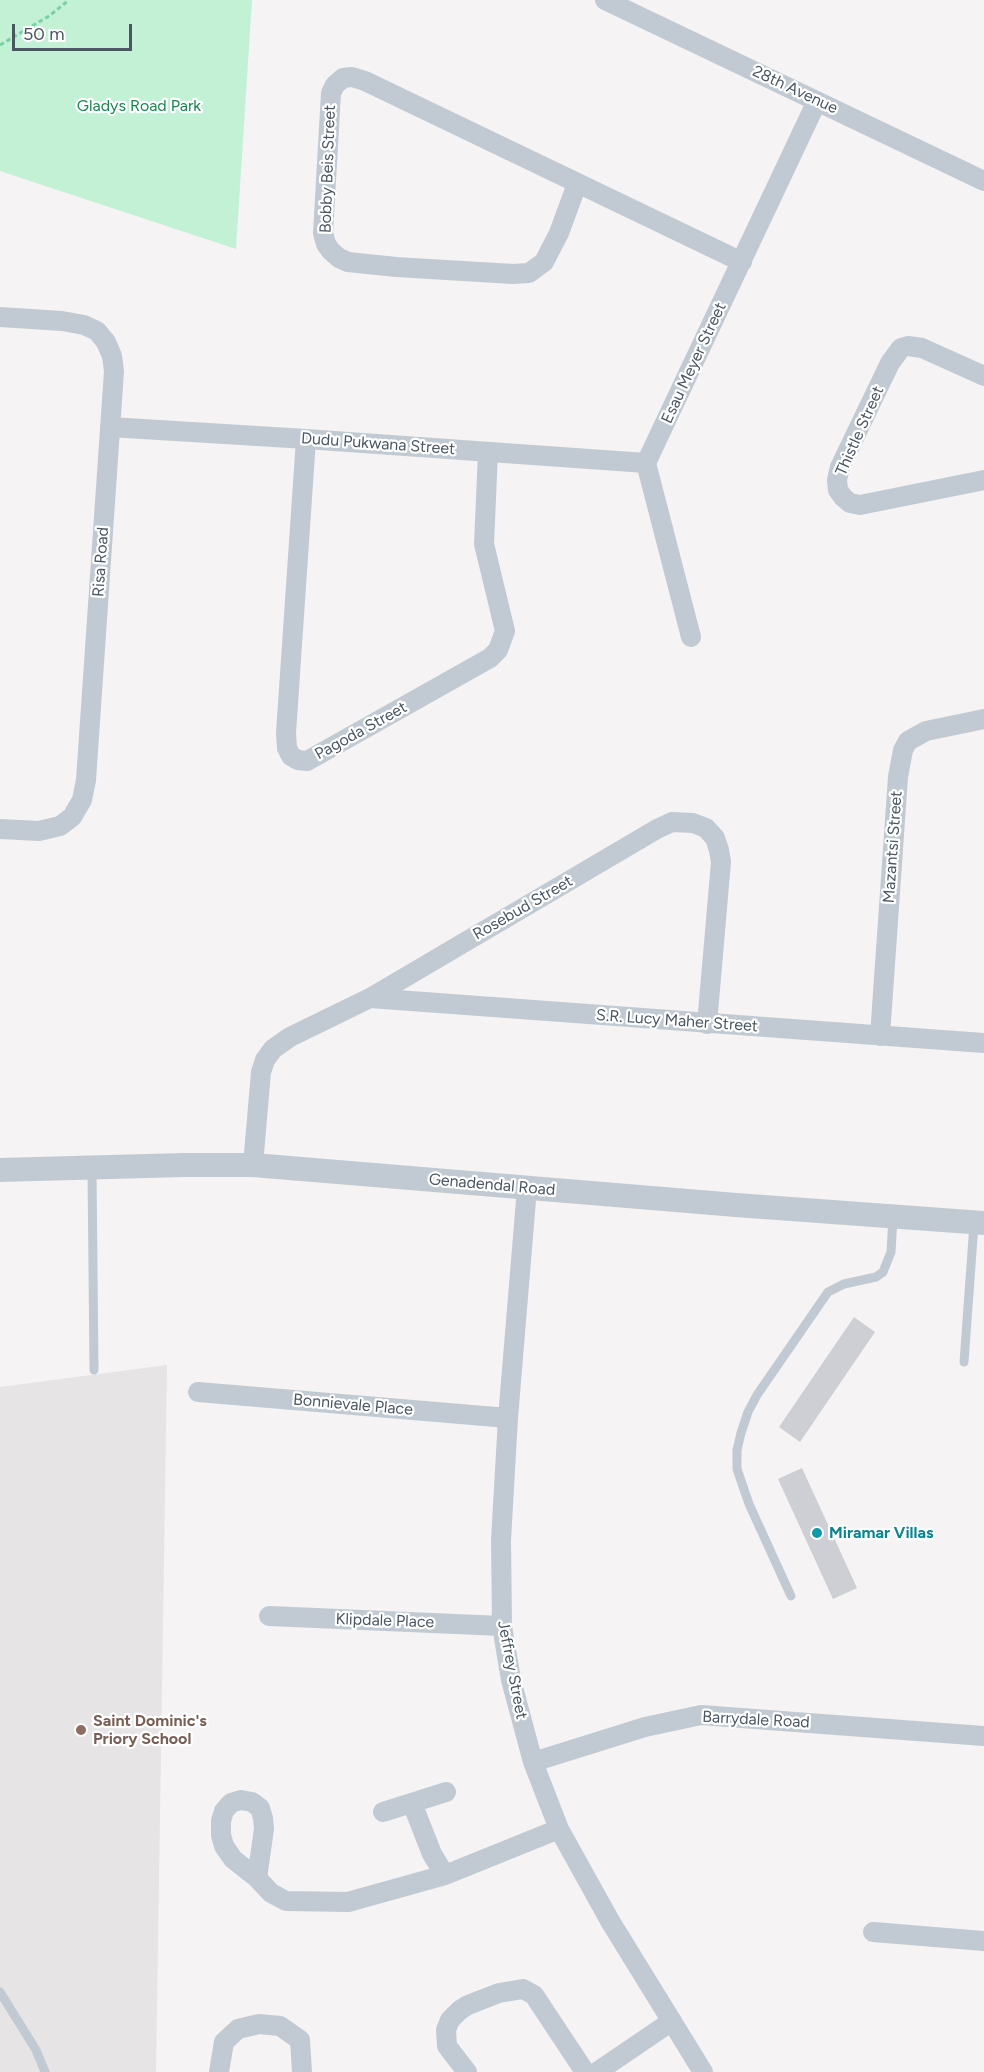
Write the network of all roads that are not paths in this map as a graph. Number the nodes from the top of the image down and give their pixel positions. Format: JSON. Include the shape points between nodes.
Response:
{"nodes":[{"id":1,"x":605,"y":0,"type":"edge"},
{"id":2,"x":817,"y":101,"type":"junction"},
{"id":3,"x":984,"y":181,"type":"edge"},
{"id":4,"x":578,"y":184,"type":"junction"},
{"id":5,"x":742,"y":262,"type":"junction"},
{"id":6,"x":0,"y":317,"type":"edge"},
{"id":7,"x":984,"y":376,"type":"edge"},
{"id":8,"x":110,"y":428,"type":"junction"},
{"id":9,"x":306,"y":439,"type":"junction"},
{"id":10,"x":488,"y":452,"type":"junction"},
{"id":11,"x":646,"y":463,"type":"junction"},
{"id":12,"x":984,"y":480,"type":"edge"},
{"id":13,"x":691,"y":637,"type":"dead end"},
{"id":14,"x":984,"y":719,"type":"edge"},
{"id":15,"x":0,"y":829,"type":"edge"},
{"id":16,"x":370,"y":998,"type":"junction"},
{"id":17,"x":707,"y":1023,"type":"junction"},
{"id":18,"x":880,"y":1036,"type":"junction"},
{"id":19,"x":984,"y":1043,"type":"edge"},
{"id":20,"x":253,"y":1165,"type":"junction"},
{"id":21,"x":92,"y":1167,"type":"junction"},
{"id":22,"x":0,"y":1170,"type":"edge"},
{"id":23,"x":527,"y":1188,"type":"junction"},
{"id":24,"x":893,"y":1217,"type":"junction"},
{"id":25,"x":979,"y":1222,"type":"edge"},
{"id":26,"x":964,"y":1362,"type":"dead end"},
{"id":27,"x":94,"y":1370,"type":"dead end"},
{"id":28,"x":198,"y":1392,"type":"dead end"},
{"id":29,"x":508,"y":1418,"type":"junction"},
{"id":30,"x":790,"y":1596,"type":"dead end"},
{"id":31,"x":269,"y":1616,"type":"dead end"},
{"id":32,"x":502,"y":1626,"type":"junction"},
{"id":33,"x":984,"y":1736,"type":"edge"},
{"id":34,"x":533,"y":1762,"type":"junction"},
{"id":35,"x":446,"y":1792,"type":"dead end"},
{"id":36,"x":412,"y":1803,"type":"junction"},
{"id":37,"x":383,"y":1812,"type":"dead end"},
{"id":38,"x":560,"y":1829,"type":"junction"},
{"id":39,"x":445,"y":1875,"type":"junction"},
{"id":40,"x":257,"y":1878,"type":"dead end"},
{"id":41,"x":873,"y":1932,"type":"dead end"},
{"id":42,"x":984,"y":1941,"type":"edge"},
{"id":43,"x":0,"y":1992,"type":"edge"},
{"id":44,"x":672,"y":2021,"type":"junction"},
{"id":45,"x":45,"y":2072,"type":"edge"},
{"id":46,"x":219,"y":2072,"type":"edge"},
{"id":47,"x":302,"y":2072,"type":"edge"},
{"id":48,"x":467,"y":2072,"type":"edge"},
{"id":49,"x":585,"y":2072,"type":"edge"},
{"id":50,"x":597,"y":2072,"type":"edge"},
{"id":51,"x":703,"y":2072,"type":"edge"}],
"edges":[{"from":1,"to":2,"type":"street","name":"28th Avenue"},
{"from":2,"to":3,"type":"street","name":"28th Avenue"},
{"from":2,"to":5,"type":"street","name":"Esau Meyer Street"},
{"from":4,"to":4,"type":"street","name":"Bobby Beis Street","via":[[365,81],[343,78],[331,93],[323,233],[330,251],[348,262],[529,273],[544,262]]},
{"from":4,"to":5,"type":"street","name":"Bobby Beis Street"},
{"from":5,"to":11,"type":"street","name":"Esau Meyer Street"},
{"from":6,"to":8,"type":"street","name":"Risa Road","via":[[62,321],[97,331],[112,356]]},
{"from":7,"to":12,"type":"street","name":"Thistle Street","via":[[922,348],[901,348],[890,363],[837,480],[843,497],[860,505]]},
{"from":8,"to":9,"type":"street","name":"Dudu Pukwana Street"},
{"from":8,"to":15,"type":"street","name":"Risa Road","via":[[82,800],[72,817],[60,826],[39,831]]},
{"from":9,"to":10,"type":"street","name":"Dudu Pukwana Street"},
{"from":9,"to":10,"type":"street","name":"Pagoda Street","via":[[286,733],[291,756],[307,761],[498,650],[505,631],[484,544]]},
{"from":10,"to":11,"type":"street","name":"Dudu Pukwana Street"},
{"from":11,"to":13,"type":"street"},
{"from":14,"to":18,"type":"street","name":"Mazantsi Street","via":[[916,734],[903,750]]},
{"from":16,"to":17,"type":"street","name":"S.R. Lucy Maher Street"},
{"from":16,"to":17,"type":"street","name":"Rosebud Street","via":[[657,829],[683,822],[706,828],[717,844],[721,862]]},
{"from":16,"to":20,"type":"street","name":"Rosebud Street","via":[[290,1037],[265,1060]]},
{"from":17,"to":18,"type":"street","name":"S.R. Lucy Maher Street"},
{"from":18,"to":19,"type":"street","name":"S.R. Lucy Maher Street"},
{"from":20,"to":21,"type":"street","name":"Genadendal Road"},
{"from":20,"to":23,"type":"street","name":"Genadendal Road"},
{"from":21,"to":22,"type":"street","name":"Genadendal Road"},
{"from":21,"to":27,"type":"lane"},
{"from":23,"to":24,"type":"street","name":"Genadendal Road"},
{"from":23,"to":29,"type":"street","name":"Jeffrey Street"},
{"from":24,"to":25,"type":"street","name":"Genadendal Road"},
{"from":24,"to":30,"type":"lane","via":[[891,1252],[883,1272],[828,1293],[757,1395],[741,1433],[737,1469],[748,1504]]},
{"from":25,"to":26,"type":"lane"},
{"from":28,"to":29,"type":"street","name":"Bonnievale Place"},
{"from":29,"to":32,"type":"street","name":"Jeffrey Street","via":[[501,1540]]},
{"from":31,"to":32,"type":"street","name":"Klipdale Place"},
{"from":32,"to":34,"type":"street","name":"Jeffrey Street","via":[[511,1680]]},
{"from":33,"to":34,"type":"street","name":"Barrydale Road","via":[[701,1715],[645,1727]]},
{"from":34,"to":38,"type":"street","name":"Jeffrey Street"},
{"from":35,"to":36,"type":"street"},
{"from":36,"to":37,"type":"street"},
{"from":36,"to":39,"type":"street","via":[[432,1854]]},
{"from":38,"to":39,"type":"street"},
{"from":38,"to":44,"type":"street","name":"Jeffrey Street","via":[[610,1921]]},
{"from":39,"to":40,"type":"street","via":[[342,1902],[286,1900],[271,1893]]},
{"from":41,"to":42,"type":"street"},
{"from":43,"to":45,"type":"lane"},
{"from":44,"to":50,"type":"street"},
{"from":44,"to":51,"type":"street","name":"Jeffrey Street"},
{"from":46,"to":47,"type":"street","via":[[224,2042],[238,2029],[259,2024],[280,2026],[300,2040]]},
{"from":48,"to":49,"type":"street","via":[[447,2046],[450,2020],[468,2005],[523,1989],[534,1995]]}]}
